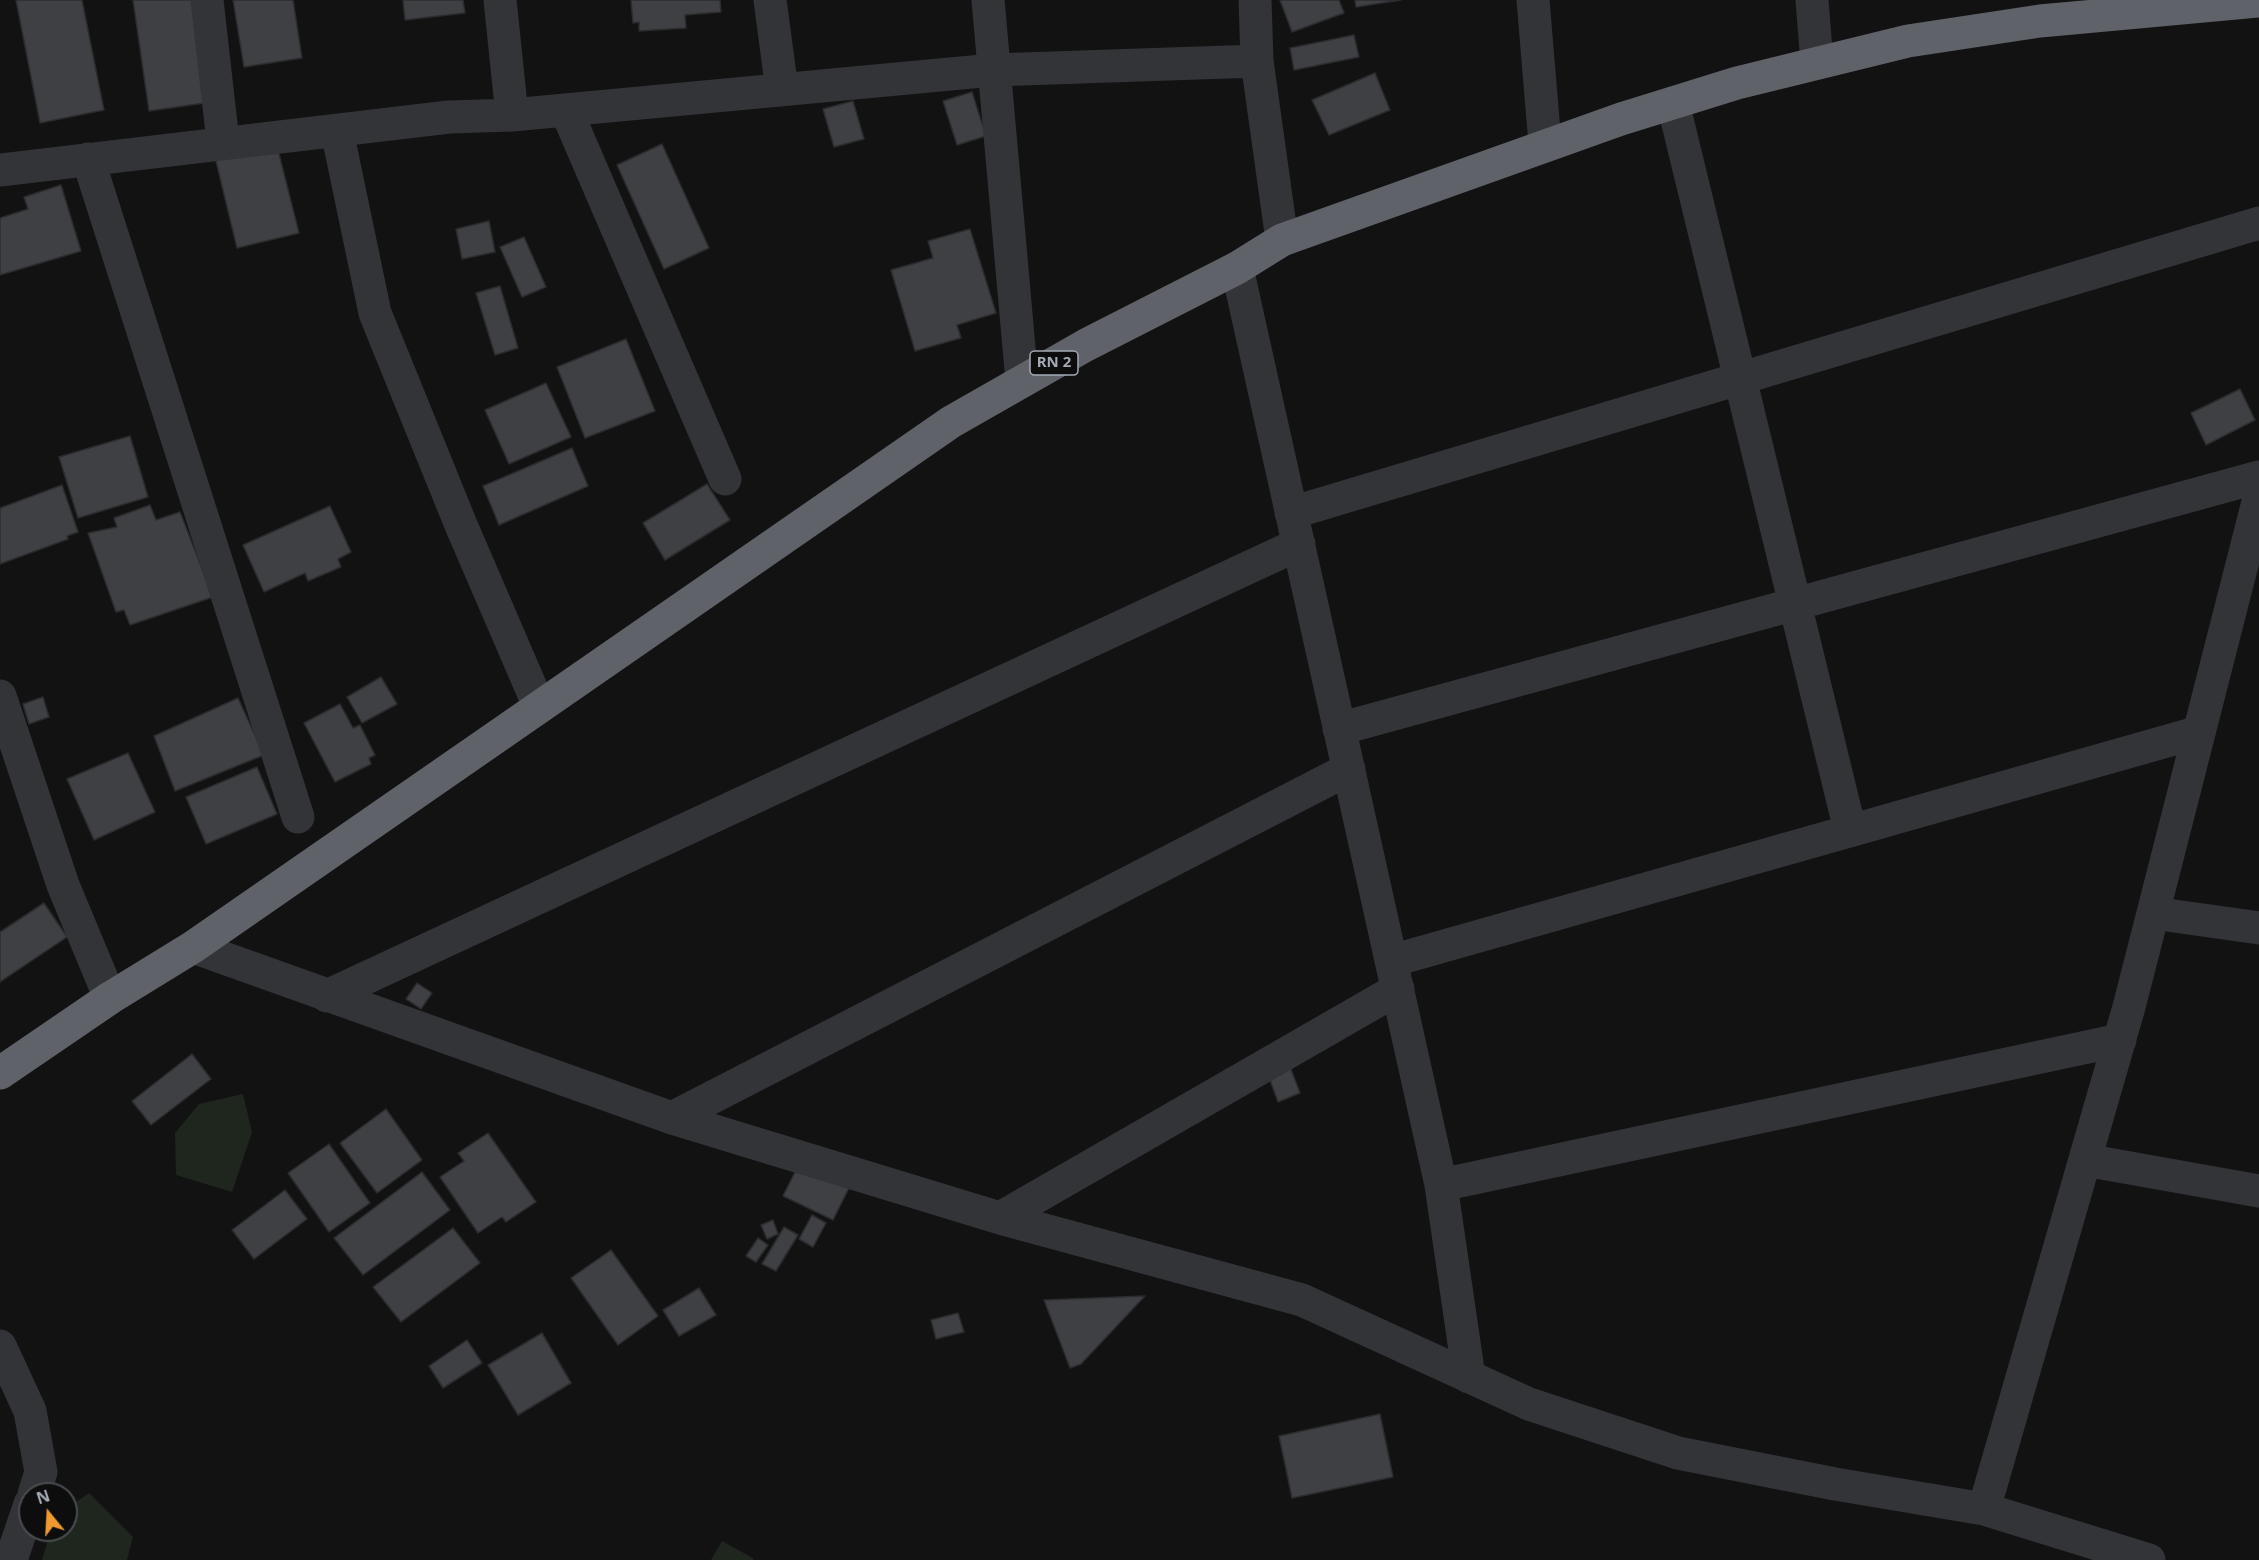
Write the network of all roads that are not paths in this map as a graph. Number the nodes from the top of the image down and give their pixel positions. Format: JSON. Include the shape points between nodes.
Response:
{"nodes":[{"id":1,"x":207,"y":0,"type":"edge"},
{"id":2,"x":500,"y":0,"type":"edge"},
{"id":3,"x":770,"y":0,"type":"edge"},
{"id":4,"x":988,"y":0,"type":"edge"},
{"id":5,"x":1255,"y":0,"type":"edge"},
{"id":6,"x":1533,"y":0,"type":"edge"},
{"id":7,"x":1812,"y":0,"type":"edge"},
{"id":8,"x":2259,"y":1,"type":"edge"},
{"id":9,"x":2039,"y":10,"type":"edge"},
{"id":10,"x":1257,"y":61,"type":"junction"},
{"id":11,"x":1817,"y":63,"type":"junction"},
{"id":12,"x":993,"y":70,"type":"junction"},
{"id":13,"x":782,"y":90,"type":"junction"},
{"id":14,"x":1673,"y":103,"type":"junction"},
{"id":15,"x":566,"y":110,"type":"junction"},
{"id":16,"x":512,"y":115,"type":"junction"},
{"id":17,"x":338,"y":131,"type":"junction"},
{"id":18,"x":223,"y":142,"type":"junction"},
{"id":19,"x":1545,"y":144,"type":"junction"},
{"id":20,"x":88,"y":159,"type":"junction"},
{"id":21,"x":0,"y":170,"type":"edge"},
{"id":22,"x":2259,"y":223,"type":"edge"},
{"id":23,"x":1282,"y":240,"type":"junction"},
{"id":24,"x":1237,"y":268,"type":"junction"},
{"id":25,"x":1738,"y":379,"type":"junction"},
{"id":26,"x":1022,"y":381,"type":"junction"},
{"id":27,"x":2259,"y":477,"type":"edge"},
{"id":28,"x":725,"y":479,"type":"dead end"},
{"id":29,"x":2259,"y":498,"type":"edge"},
{"id":30,"x":1295,"y":529,"type":"junction"},
{"id":31,"x":1796,"y":604,"type":"junction"},
{"id":32,"x":0,"y":696,"type":"edge"},
{"id":33,"x":539,"y":706,"type":"junction"},
{"id":34,"x":1340,"y":729,"type":"junction"},
{"id":35,"x":2199,"y":732,"type":"junction"},
{"id":36,"x":1349,"y":769,"type":"junction"},
{"id":37,"x":298,"y":817,"type":"dead end"},
{"id":38,"x":1850,"y":830,"type":"junction"},
{"id":39,"x":2153,"y":913,"type":"junction"},
{"id":40,"x":2259,"y":928,"type":"edge"},
{"id":41,"x":193,"y":947,"type":"junction"},
{"id":42,"x":1394,"y":975,"type":"junction"},
{"id":43,"x":327,"y":996,"type":"junction"},
{"id":44,"x":110,"y":998,"type":"junction"},
{"id":45,"x":2120,"y":1040,"type":"junction"},
{"id":46,"x":0,"y":1073,"type":"edge"},
{"id":47,"x":672,"y":1118,"type":"junction"},
{"id":48,"x":2085,"y":1160,"type":"junction"},
{"id":49,"x":1441,"y":1185,"type":"junction"},
{"id":50,"x":2259,"y":1191,"type":"edge"},
{"id":51,"x":1000,"y":1218,"type":"junction"},
{"id":52,"x":0,"y":1346,"type":"edge"},
{"id":53,"x":1469,"y":1377,"type":"junction"},
{"id":54,"x":38,"y":1482,"type":"edge"},
{"id":55,"x":1984,"y":1509,"type":"junction"},
{"id":56,"x":18,"y":1539,"type":"edge"},
{"id":57,"x":11,"y":1560,"type":"edge"},
{"id":58,"x":2148,"y":1560,"type":"edge"}],
"edges":[{"from":1,"to":18,"type":"street"},
{"from":2,"to":16,"type":"street"},
{"from":3,"to":13,"type":"street"},
{"from":4,"to":12,"type":"street"},
{"from":5,"to":10,"type":"street"},
{"from":6,"to":19,"type":"street"},
{"from":7,"to":11,"type":"street"},
{"from":8,"to":9,"type":"highway","number":"RN 2"},
{"from":9,"to":11,"type":"highway","number":"RN 2"},
{"from":10,"to":12,"type":"street"},
{"from":10,"to":23,"type":"street"},
{"from":11,"to":14,"type":"highway","number":"RN 2"},
{"from":12,"to":13,"type":"street"},
{"from":12,"to":26,"type":"street"},
{"from":13,"to":15,"type":"street"},
{"from":14,"to":19,"type":"highway","number":"RN 2"},
{"from":14,"to":25,"type":"street"},
{"from":15,"to":16,"type":"street"},
{"from":15,"to":28,"type":"street"},
{"from":16,"to":17,"type":"street","via":[[449,117]]},
{"from":17,"to":18,"type":"street"},
{"from":17,"to":33,"type":"street","via":[[375,313]]},
{"from":18,"to":20,"type":"street"},
{"from":19,"to":23,"type":"highway","number":"RN 2"},
{"from":20,"to":21,"type":"street"},
{"from":20,"to":37,"type":"street"},
{"from":22,"to":25,"type":"street"},
{"from":23,"to":24,"type":"highway","number":"RN 2"},
{"from":24,"to":26,"type":"highway","number":"RN 2"},
{"from":24,"to":30,"type":"street"},
{"from":25,"to":30,"type":"street"},
{"from":25,"to":31,"type":"street"},
{"from":26,"to":33,"type":"highway","number":"RN 2","via":[[951,422]]},
{"from":27,"to":31,"type":"street"},
{"from":29,"to":35,"type":"street"},
{"from":30,"to":34,"type":"street"},
{"from":30,"to":43,"type":"street"},
{"from":31,"to":34,"type":"street"},
{"from":31,"to":38,"type":"street"},
{"from":32,"to":44,"type":"street","via":[[63,885]]},
{"from":33,"to":41,"type":"highway","number":"RN 2"},
{"from":34,"to":36,"type":"street"},
{"from":35,"to":38,"type":"street"},
{"from":35,"to":39,"type":"street"},
{"from":36,"to":42,"type":"street"},
{"from":36,"to":47,"type":"street"},
{"from":38,"to":42,"type":"street"},
{"from":39,"to":40,"type":"street"},
{"from":39,"to":45,"type":"street"},
{"from":41,"to":43,"type":"street"},
{"from":41,"to":44,"type":"highway","number":"RN 2"},
{"from":42,"to":49,"type":"street"},
{"from":42,"to":51,"type":"street"},
{"from":43,"to":47,"type":"street"},
{"from":44,"to":46,"type":"highway","number":"RN 2"},
{"from":45,"to":48,"type":"street"},
{"from":45,"to":49,"type":"street"},
{"from":47,"to":51,"type":"street"},
{"from":48,"to":50,"type":"street"},
{"from":48,"to":55,"type":"street"},
{"from":49,"to":53,"type":"street"},
{"from":51,"to":53,"type":"street","via":[[1302,1300]]},
{"from":52,"to":54,"type":"street","via":[[30,1412],[41,1472]]},
{"from":53,"to":55,"type":"street","via":[[1529,1404],[1678,1453]]},
{"from":55,"to":58,"type":"street"},
{"from":56,"to":57,"type":"street"}]}
